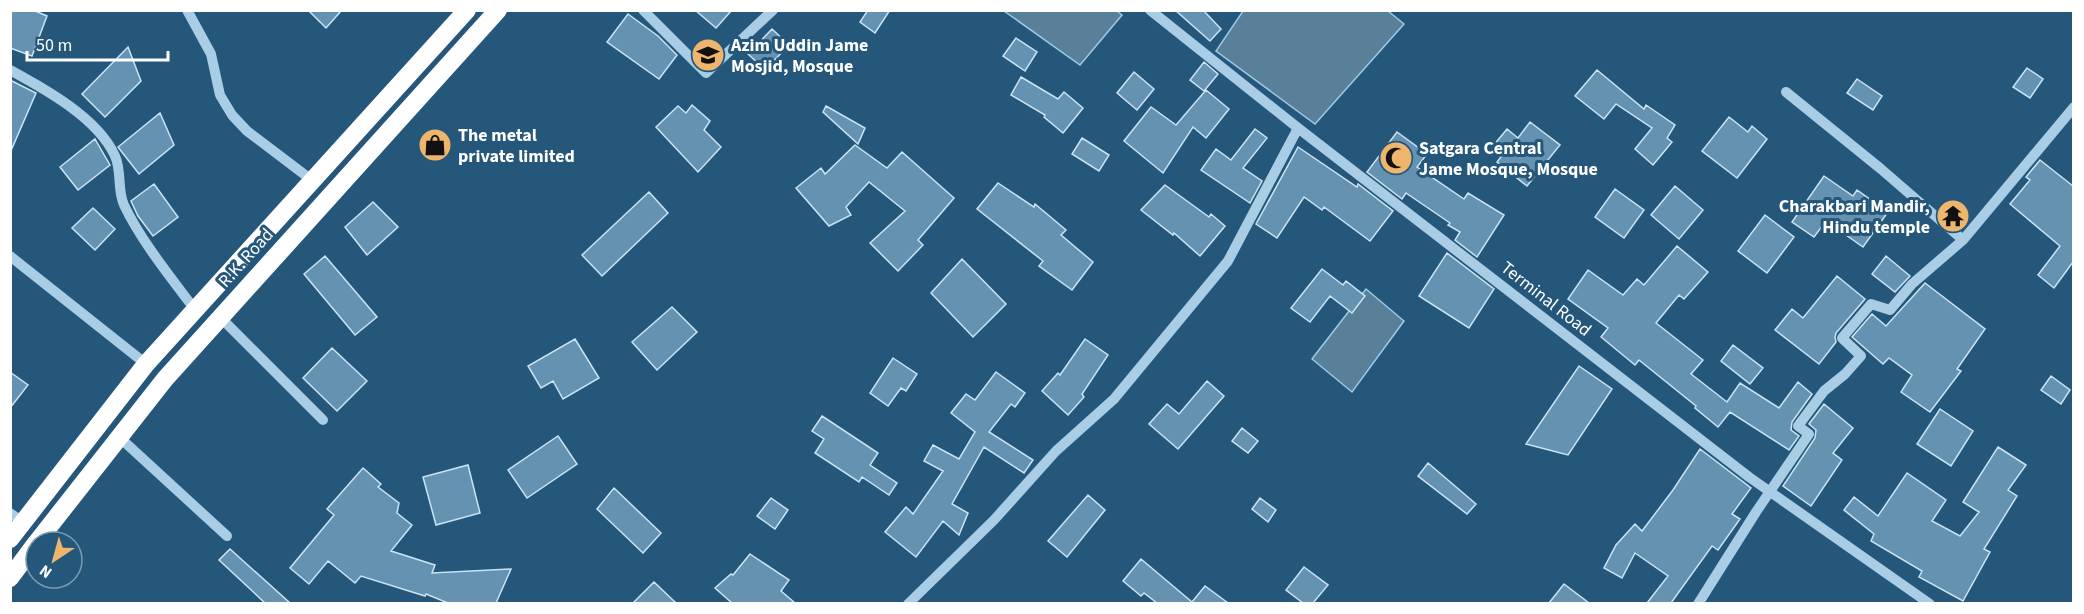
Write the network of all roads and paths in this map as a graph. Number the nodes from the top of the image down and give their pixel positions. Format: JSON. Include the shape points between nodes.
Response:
{"nodes":[{"id":1,"x":187,"y":10,"type":"edge"},
{"id":2,"x":467,"y":10,"type":"edge"},
{"id":3,"x":498,"y":10,"type":"edge"},
{"id":4,"x":643,"y":10,"type":"edge"},
{"id":5,"x":773,"y":10,"type":"edge"},
{"id":6,"x":1150,"y":10,"type":"edge"},
{"id":7,"x":10,"y":70,"type":"edge"},
{"id":8,"x":1786,"y":92,"type":"dead end"},
{"id":9,"x":2073,"y":107,"type":"edge"},
{"id":10,"x":1298,"y":128,"type":"junction"},
{"id":11,"x":313,"y":181,"type":"junction"},
{"id":12,"x":1963,"y":240,"type":"junction"},
{"id":13,"x":10,"y":256,"type":"edge"},
{"id":14,"x":196,"y":311,"type":"junction"},
{"id":15,"x":220,"y":317,"type":"junction"},
{"id":16,"x":146,"y":364,"type":"junction"},
{"id":17,"x":323,"y":420,"type":"dead end"},
{"id":18,"x":118,"y":436,"type":"junction"},
{"id":19,"x":1770,"y":492,"type":"junction"},
{"id":20,"x":17,"y":518,"type":"edge"},
{"id":21,"x":46,"y":530,"type":"edge"},
{"id":22,"x":226,"y":536,"type":"dead end"},
{"id":23,"x":10,"y":538,"type":"edge"},
{"id":24,"x":24,"y":559,"type":"edge"},
{"id":25,"x":10,"y":578,"type":"edge"},
{"id":26,"x":908,"y":603,"type":"edge"},
{"id":27,"x":1698,"y":603,"type":"edge"},
{"id":28,"x":1930,"y":603,"type":"edge"}],
"edges":[{"from":1,"to":11,"type":"street","via":[[211,54],[220,95],[232,115]]},
{"from":2,"to":11,"type":"highway","name":"R.K. Road"},
{"from":3,"to":15,"type":"highway","name":"R.K. Road"},
{"from":4,"to":5,"type":"street","via":[[706,73]]},
{"from":6,"to":10,"type":"street","name":"Terminal Road"},
{"from":7,"to":14,"type":"street","via":[[54,94],[95,128],[116,156],[123,203]]},
{"from":8,"to":12,"type":"street"},
{"from":9,"to":12,"type":"street"},
{"from":10,"to":19,"type":"street","name":"Terminal Road"},
{"from":10,"to":26,"type":"street","via":[[1220,271],[1114,399],[1056,451],[994,520]]},
{"from":11,"to":14,"type":"highway","name":"R.K. Road"},
{"from":12,"to":19,"type":"street","via":[[1912,284],[1890,310],[1870,304],[1842,338],[1861,356],[1824,391],[1798,426],[1809,434]]},
{"from":13,"to":16,"type":"street"},
{"from":14,"to":16,"type":"highway","name":"R.K. Road"},
{"from":15,"to":17,"type":"street"},
{"from":15,"to":18,"type":"highway","name":"R.K. Road"},
{"from":16,"to":20,"type":"highway","name":"R.K. Road"},
{"from":18,"to":21,"type":"highway","name":"R.K. Road"},
{"from":18,"to":22,"type":"street"},
{"from":19,"to":27,"type":"street"},
{"from":19,"to":28,"type":"street","name":"Terminal Road"},
{"from":20,"to":23,"type":"highway","name":"R.K. Road"},
{"from":24,"to":25,"type":"highway","name":"R.K. Road"}]}
